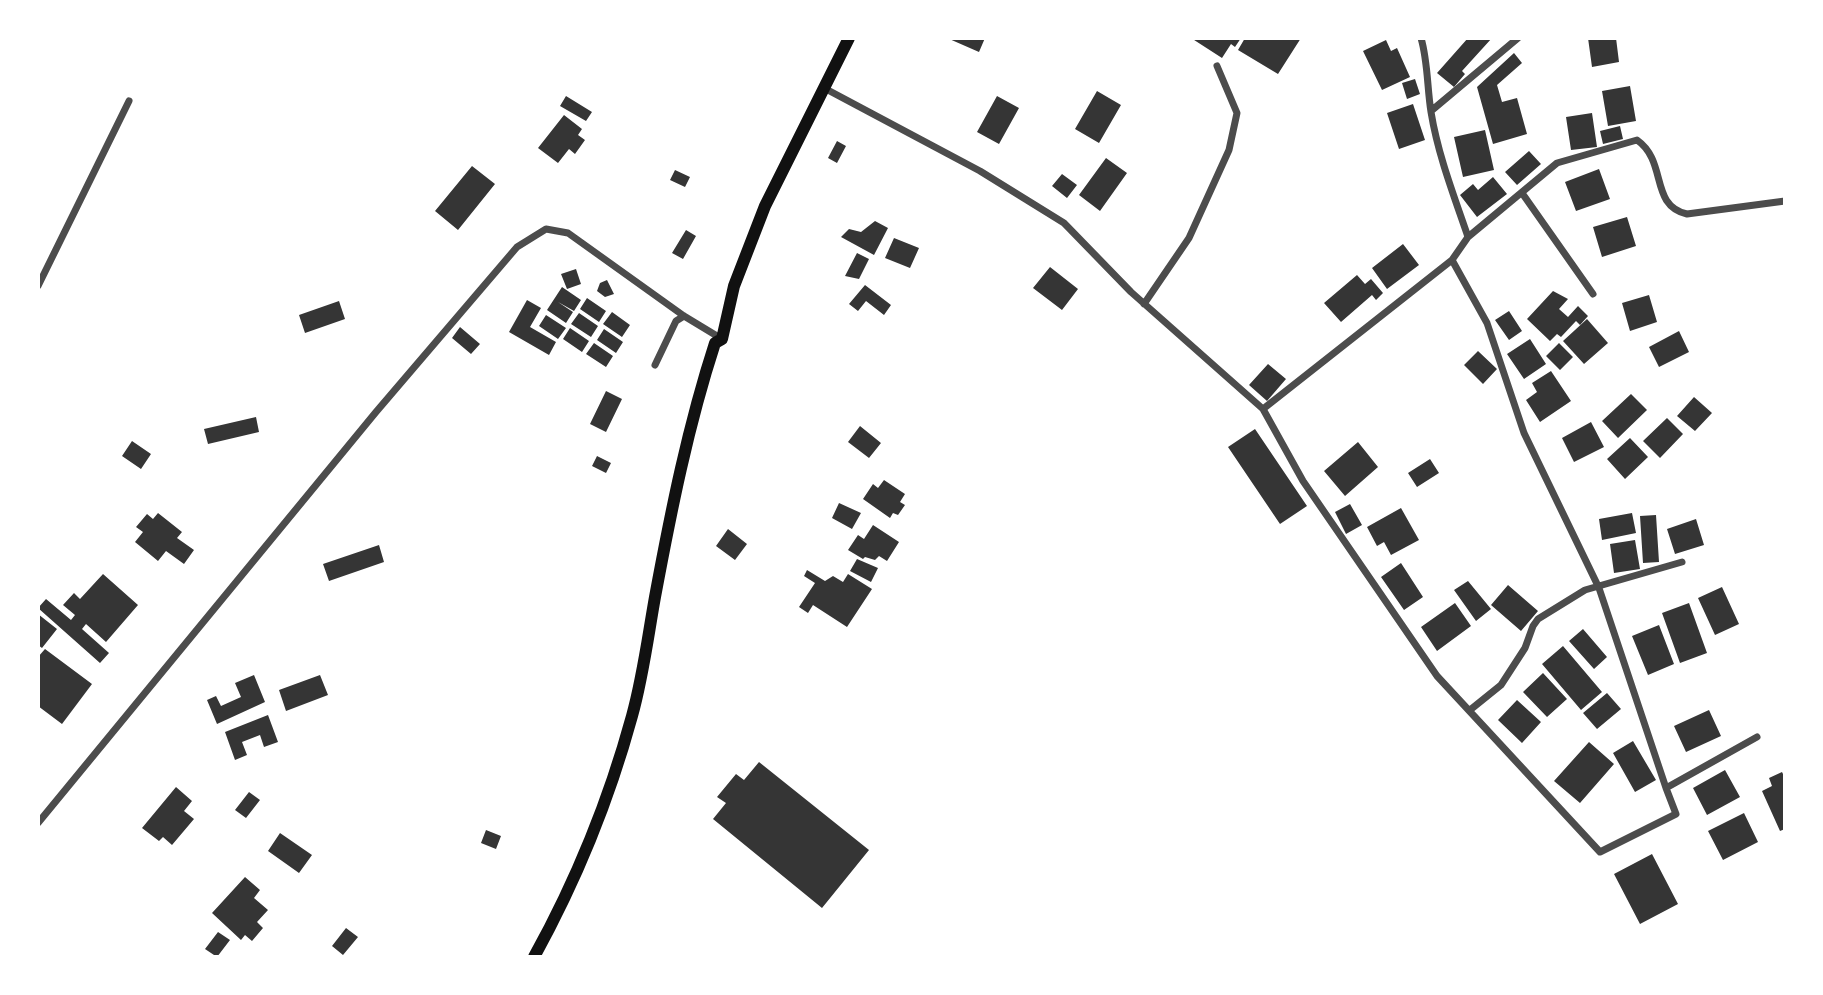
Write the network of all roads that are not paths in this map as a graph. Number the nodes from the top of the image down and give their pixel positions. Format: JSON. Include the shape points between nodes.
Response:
{"nodes":[{"id":1,"x":849,"y":38,"type":"edge"},
{"id":2,"x":1421,"y":38,"type":"edge"},
{"id":3,"x":1518,"y":38,"type":"edge"},
{"id":4,"x":1217,"y":66,"type":"dead end"},
{"id":5,"x":824,"y":88,"type":"junction"},
{"id":6,"x":129,"y":101,"type":"dead end"},
{"id":7,"x":1431,"y":111,"type":"junction"},
{"id":8,"x":1522,"y":193,"type":"junction"},
{"id":9,"x":1785,"y":201,"type":"edge"},
{"id":10,"x":1468,"y":237,"type":"junction"},
{"id":11,"x":1452,"y":260,"type":"junction"},
{"id":12,"x":38,"y":286,"type":"edge"},
{"id":13,"x":1593,"y":294,"type":"dead end"},
{"id":14,"x":1144,"y":304,"type":"junction"},
{"id":15,"x":684,"y":316,"type":"junction"},
{"id":16,"x":722,"y":339,"type":"junction"},
{"id":17,"x":655,"y":365,"type":"dead end"},
{"id":18,"x":1263,"y":409,"type":"junction"},
{"id":19,"x":1682,"y":562,"type":"dead end"},
{"id":20,"x":1599,"y":588,"type":"junction"},
{"id":21,"x":1470,"y":710,"type":"junction"},
{"id":22,"x":1757,"y":737,"type":"dead end"},
{"id":23,"x":1666,"y":788,"type":"junction"},
{"id":24,"x":38,"y":823,"type":"edge"},
{"id":25,"x":534,"y":957,"type":"edge"}],
"edges":[{"from":1,"to":5,"type":"main road"},
{"from":2,"to":7,"type":"street"},
{"from":3,"to":7,"type":"street"},
{"from":4,"to":14,"type":"street","via":[[1237,113],[1229,150],[1189,238]]},
{"from":5,"to":14,"type":"street","via":[[980,171],[1064,223]]},
{"from":5,"to":16,"type":"main road","via":[[765,206],[734,286]]},
{"from":6,"to":12,"type":"street"},
{"from":7,"to":10,"type":"street"},
{"from":8,"to":9,"type":"street","via":[[1557,163],[1637,140],[1652,155],[1667,205],[1674,211],[1687,214]]},
{"from":8,"to":10,"type":"street"},
{"from":8,"to":13,"type":"street"},
{"from":10,"to":11,"type":"street"},
{"from":11,"to":18,"type":"street"},
{"from":11,"to":20,"type":"street","via":[[1487,323],[1524,433]]},
{"from":14,"to":18,"type":"street"},
{"from":15,"to":16,"type":"street"},
{"from":15,"to":17,"type":"street","via":[[676,321]]},
{"from":15,"to":24,"type":"street","via":[[568,233],[546,229],[517,247]]},
{"from":16,"to":25,"type":"main road","via":[[715,343],[695,407],[633,712],[614,779],[579,868]]},
{"from":18,"to":21,"type":"street","via":[[1303,481],[1383,598],[1437,676]]},
{"from":19,"to":20,"type":"street"},
{"from":20,"to":21,"type":"street","via":[[1585,590],[1538,619],[1506,678]]},
{"from":20,"to":23,"type":"street"},
{"from":21,"to":23,"type":"street","via":[[1600,852],[1676,814]]},
{"from":22,"to":23,"type":"street"}]}
